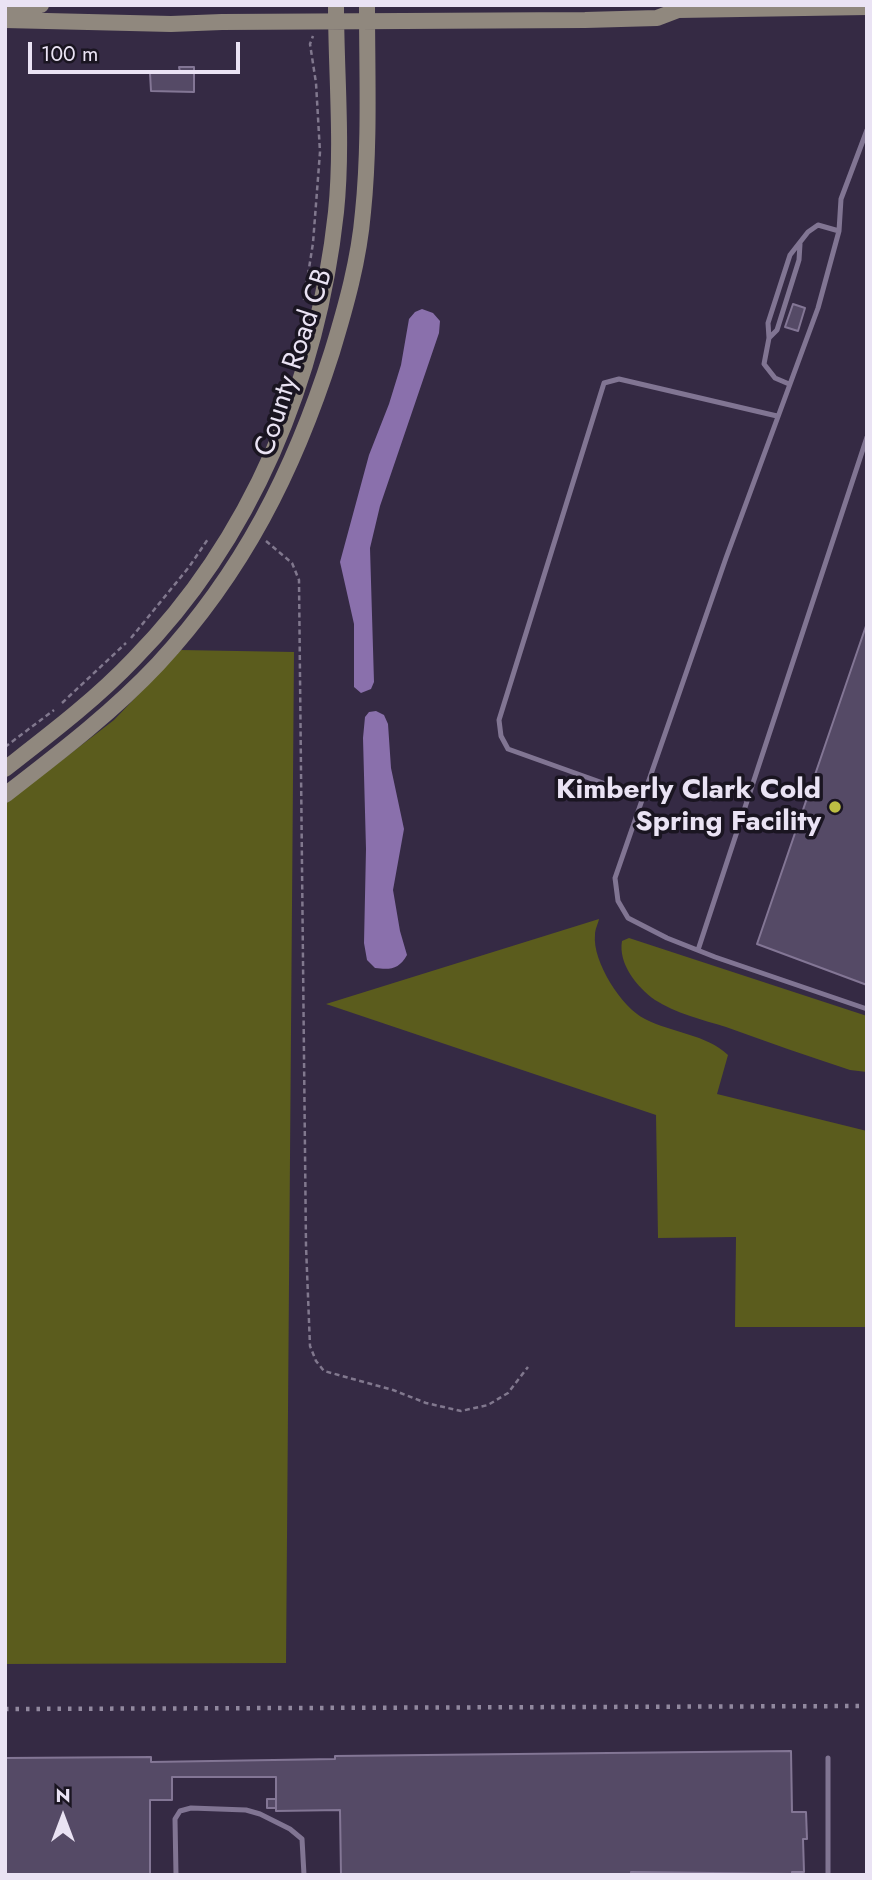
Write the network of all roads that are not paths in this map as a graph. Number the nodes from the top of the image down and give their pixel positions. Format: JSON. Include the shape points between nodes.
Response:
{"nodes":[{"id":1,"x":41,"y":5,"type":"edge"},
{"id":2,"x":5,"y":6,"type":"edge"},
{"id":3,"x":674,"y":8,"type":"edge"},
{"id":4,"x":867,"y":8,"type":"edge"},
{"id":5,"x":336,"y":13,"type":"edge"},
{"id":6,"x":367,"y":13,"type":"edge"},
{"id":7,"x":5,"y":20,"type":"edge"},
{"id":8,"x":867,"y":130,"type":"edge"},
{"id":9,"x":839,"y":231,"type":"junction"},
{"id":10,"x":800,"y":244,"type":"junction"},
{"id":11,"x":769,"y":338,"type":"junction"},
{"id":12,"x":789,"y":384,"type":"junction"},
{"id":13,"x":777,"y":416,"type":"junction"},
{"id":14,"x":867,"y":437,"type":"edge"},
{"id":15,"x":5,"y":769,"type":"edge"},
{"id":16,"x":5,"y":795,"type":"edge"},
{"id":17,"x":642,"y":797,"type":"junction"},
{"id":18,"x":698,"y":950,"type":"junction"},
{"id":19,"x":867,"y":1009,"type":"edge"},
{"id":20,"x":828,"y":1758,"type":"dead end"},
{"id":21,"x":176,"y":1875,"type":"edge"},
{"id":22,"x":304,"y":1875,"type":"edge"},
{"id":23,"x":828,"y":1875,"type":"edge"}],
"edges":[{"from":1,"to":2,"type":"main road"},
{"from":3,"to":4,"type":"main road"},
{"from":3,"to":6,"type":"main road","via":[[657,18]]},
{"from":5,"to":6,"type":"main road"},
{"from":5,"to":7,"type":"main road","via":[[314,21]]},
{"from":5,"to":15,"type":"main road","name":"County Road CB","via":[[336,211],[321,306],[299,388],[276,447],[232,530],[174,614],[107,686]]},
{"from":6,"to":16,"type":"main road","name":"County Road CB","via":[[363,214],[346,308],[320,390],[282,484],[228,579],[158,664],[75,741]]},
{"from":8,"to":9,"type":"lane","via":[[841,200]]},
{"from":9,"to":10,"type":"lane","via":[[818,225]]},
{"from":9,"to":12,"type":"lane","via":[[818,309]]},
{"from":10,"to":11,"type":"lane","via":[[781,318]]},
{"from":10,"to":11,"type":"lane","via":[[790,255],[768,323]]},
{"from":11,"to":12,"type":"lane","via":[[764,364],[775,378]]},
{"from":12,"to":13,"type":"lane"},
{"from":13,"to":17,"type":"lane"},
{"from":13,"to":17,"type":"lane","via":[[619,379],[604,383],[499,720],[508,749]]},
{"from":14,"to":18,"type":"lane"},
{"from":17,"to":18,"type":"lane","via":[[615,878],[618,901],[628,918]]},
{"from":18,"to":19,"type":"lane"},
{"from":20,"to":23,"type":"lane"},
{"from":21,"to":22,"type":"lane","via":[[175,1819],[180,1811],[191,1808],[246,1810],[290,1829],[302,1839]]}]}
